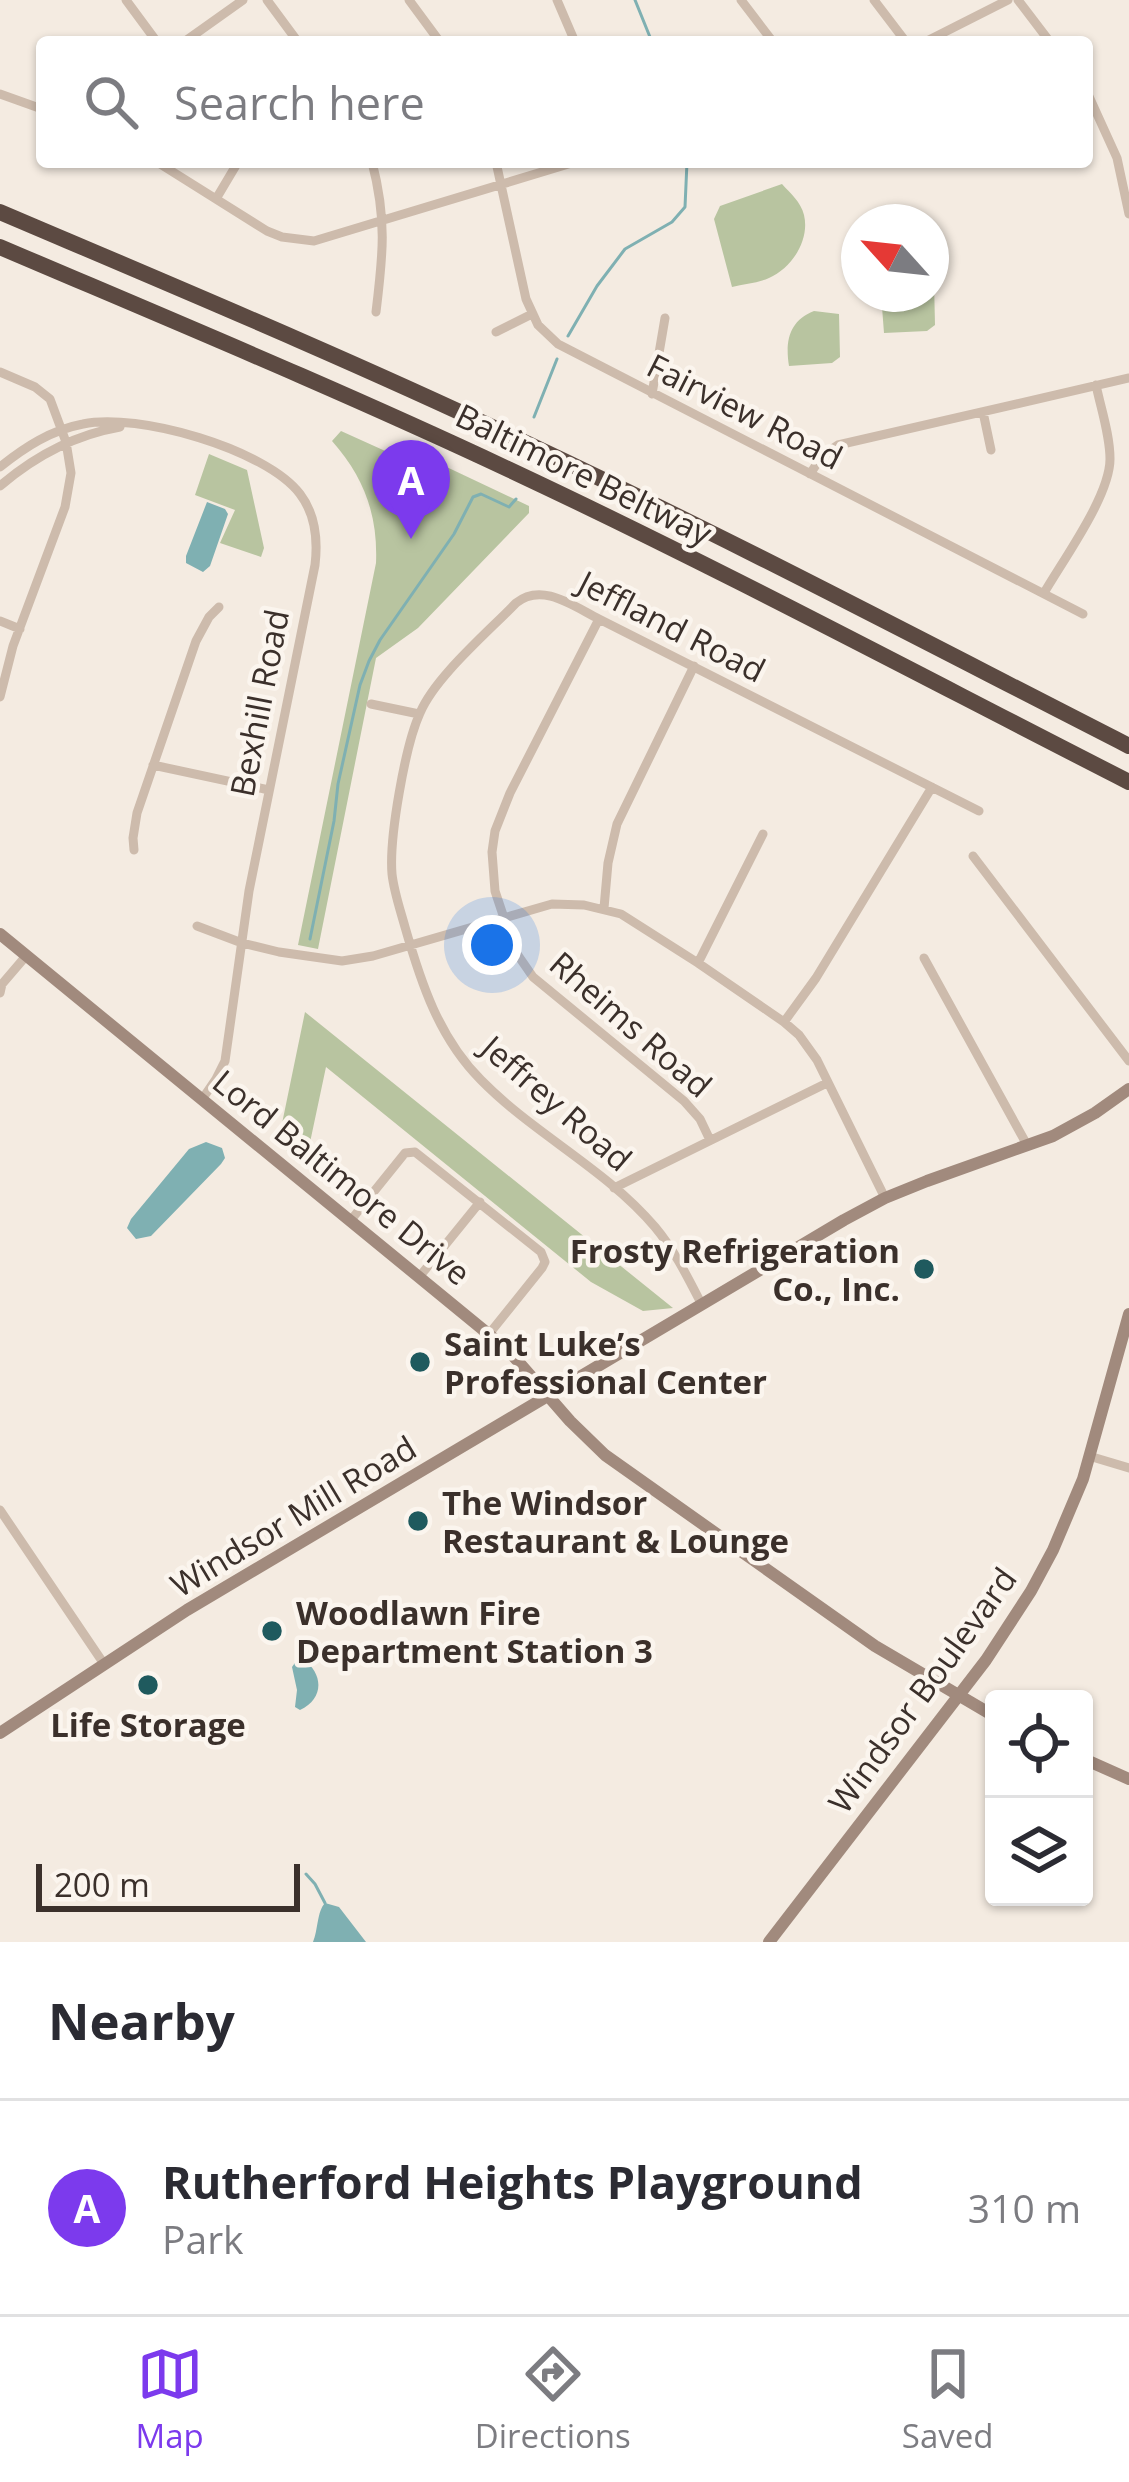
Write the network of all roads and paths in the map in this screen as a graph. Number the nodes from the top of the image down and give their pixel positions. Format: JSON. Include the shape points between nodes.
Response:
{"nodes":[{"id":1,"x":126,"y":0,"type":"edge"},
{"id":2,"x":243,"y":0,"type":"edge"},
{"id":3,"x":267,"y":0,"type":"edge"},
{"id":4,"x":410,"y":0,"type":"edge"},
{"id":5,"x":557,"y":0,"type":"edge"},
{"id":6,"x":741,"y":0,"type":"edge"},
{"id":7,"x":874,"y":0,"type":"edge"},
{"id":8,"x":1008,"y":0,"type":"edge"},
{"id":9,"x":1018,"y":0,"type":"edge"},
{"id":10,"x":153,"y":36,"type":"edge"},
{"id":11,"x":192,"y":36,"type":"edge"},
{"id":12,"x":294,"y":36,"type":"edge"},
{"id":13,"x":436,"y":36,"type":"edge"},
{"id":14,"x":572,"y":36,"type":"edge"},
{"id":15,"x":768,"y":36,"type":"edge"},
{"id":16,"x":901,"y":36,"type":"edge"},
{"id":17,"x":937,"y":36,"type":"edge"},
{"id":18,"x":1045,"y":36,"type":"edge"},
{"id":19,"x":0,"y":94,"type":"edge"},
{"id":20,"x":1093,"y":105,"type":"edge"},
{"id":21,"x":36,"y":107,"type":"edge"},
{"id":22,"x":167,"y":168,"type":"edge"},
{"id":23,"x":234,"y":168,"type":"edge"},
{"id":24,"x":373,"y":168,"type":"edge"},
{"id":25,"x":497,"y":168,"type":"edge"},
{"id":26,"x":556,"y":168,"type":"edge"},
{"id":27,"x":501,"y":185,"type":"junction"},
{"id":28,"x":216,"y":199,"type":"junction"},
{"id":29,"x":0,"y":212,"type":"edge"},
{"id":30,"x":1129,"y":214,"type":"edge"},
{"id":31,"x":384,"y":221,"type":"junction"},
{"id":32,"x":0,"y":247,"type":"edge"},
{"id":33,"x":376,"y":312,"type":"dead end"},
{"id":34,"x":532,"y":314,"type":"junction"},
{"id":35,"x":665,"y":318,"type":"dead end"},
{"id":36,"x":496,"y":332,"type":"dead end"},
{"id":37,"x":0,"y":372,"type":"edge"},
{"id":38,"x":1129,"y":378,"type":"edge"},
{"id":39,"x":1096,"y":386,"type":"junction"},
{"id":40,"x":652,"y":394,"type":"junction"},
{"id":41,"x":983,"y":412,"type":"junction"},
{"id":42,"x":137,"y":424,"type":"junction"},
{"id":43,"x":63,"y":430,"type":"junction"},
{"id":44,"x":67,"y":442,"type":"junction"},
{"id":45,"x":991,"y":450,"type":"dead end"},
{"id":46,"x":0,"y":467,"type":"edge"},
{"id":47,"x":810,"y":474,"type":"junction"},
{"id":48,"x":0,"y":486,"type":"edge"},
{"id":49,"x":1044,"y":593,"type":"junction"},
{"id":50,"x":219,"y":607,"type":"dead end"},
{"id":51,"x":1083,"y":614,"type":"dead end"},
{"id":52,"x":599,"y":619,"type":"junction"},
{"id":53,"x":0,"y":621,"type":"edge"},
{"id":54,"x":20,"y":629,"type":"junction"},
{"id":55,"x":694,"y":666,"type":"junction"},
{"id":56,"x":0,"y":697,"type":"edge"},
{"id":57,"x":371,"y":704,"type":"dead end"},
{"id":58,"x":419,"y":714,"type":"junction"},
{"id":59,"x":1129,"y":746,"type":"edge"},
{"id":60,"x":153,"y":765,"type":"junction"},
{"id":61,"x":1129,"y":782,"type":"edge"},
{"id":62,"x":932,"y":788,"type":"junction"},
{"id":63,"x":269,"y":790,"type":"junction"},
{"id":64,"x":979,"y":811,"type":"dead end"},
{"id":65,"x":764,"y":834,"type":"dead end"},
{"id":66,"x":134,"y":850,"type":"dead end"},
{"id":67,"x":973,"y":856,"type":"dead end"},
{"id":68,"x":604,"y":908,"type":"junction"},
{"id":69,"x":502,"y":916,"type":"junction"},
{"id":70,"x":197,"y":926,"type":"dead end"},
{"id":71,"x":0,"y":934,"type":"edge"},
{"id":72,"x":242,"y":943,"type":"junction"},
{"id":73,"x":410,"y":944,"type":"junction"},
{"id":74,"x":26,"y":956,"type":"junction"},
{"id":75,"x":924,"y":958,"type":"dead end"},
{"id":76,"x":698,"y":963,"type":"junction"},
{"id":77,"x":1,"y":987,"type":"edge"},
{"id":78,"x":784,"y":1022,"type":"junction"},
{"id":79,"x":1129,"y":1061,"type":"edge"},
{"id":80,"x":827,"y":1083,"type":"junction"},
{"id":81,"x":1129,"y":1089,"type":"edge"},
{"id":82,"x":202,"y":1098,"type":"junction"},
{"id":83,"x":710,"y":1140,"type":"junction"},
{"id":84,"x":1027,"y":1145,"type":"junction"},
{"id":85,"x":614,"y":1188,"type":"junction"},
{"id":86,"x":885,"y":1198,"type":"junction"},
{"id":87,"x":480,"y":1202,"type":"junction"},
{"id":88,"x":350,"y":1220,"type":"junction"},
{"id":89,"x":420,"y":1276,"type":"junction"},
{"id":90,"x":702,"y":1305,"type":"junction"},
{"id":91,"x":1129,"y":1315,"type":"edge"},
{"id":92,"x":489,"y":1334,"type":"junction"},
{"id":93,"x":549,"y":1396,"type":"junction"},
{"id":94,"x":1089,"y":1456,"type":"junction"},
{"id":95,"x":1129,"y":1468,"type":"edge"},
{"id":96,"x":0,"y":1510,"type":"edge"},
{"id":97,"x":104,"y":1664,"type":"junction"},
{"id":98,"x":958,"y":1696,"type":"junction"},
{"id":99,"x":985,"y":1711,"type":"edge"},
{"id":100,"x":0,"y":1732,"type":"edge"},
{"id":101,"x":1093,"y":1763,"type":"edge"},
{"id":102,"x":1129,"y":1778,"type":"edge"},
{"id":103,"x":769,"y":1942,"type":"edge"}],
"edges":[{"from":1,"to":10,"type":"street"},
{"from":2,"to":11,"type":"street"},
{"from":3,"to":12,"type":"street"},
{"from":4,"to":13,"type":"street"},
{"from":5,"to":14,"type":"street"},
{"from":6,"to":15,"type":"street"},
{"from":7,"to":16,"type":"street"},
{"from":8,"to":17,"type":"street"},
{"from":9,"to":18,"type":"street"},
{"from":19,"to":21,"type":"street"},
{"from":20,"to":30,"type":"street","via":[[1117,158]]},
{"from":22,"to":28,"type":"street"},
{"from":23,"to":28,"type":"street"},
{"from":24,"to":31,"type":"street"},
{"from":25,"to":27,"type":"street"},
{"from":26,"to":27,"type":"street"},
{"from":27,"to":31,"type":"street"},
{"from":27,"to":34,"type":"street"},
{"from":28,"to":31,"type":"street","via":[[297,241]]},
{"from":29,"to":59,"type":"highway","name":"Baltimore Beltway","via":[[545,452]]},
{"from":31,"to":33,"type":"street"},
{"from":32,"to":61,"type":"highway","name":"Baltimore Beltway","via":[[511,470]]},
{"from":34,"to":36,"type":"street"},
{"from":34,"to":40,"type":"street","name":"Fairview Road","via":[[558,344]]},
{"from":35,"to":40,"type":"street"},
{"from":37,"to":43,"type":"street","via":[[44,392]]},
{"from":38,"to":39,"type":"street"},
{"from":39,"to":41,"type":"street"},
{"from":39,"to":49,"type":"street","via":[[1109,446],[1107,483]]},
{"from":40,"to":47,"type":"street","name":"Fairview Road"},
{"from":41,"to":45,"type":"street"},
{"from":41,"to":47,"type":"street","via":[[838,445]]},
{"from":42,"to":43,"type":"street","name":"Bexhill Road"},
{"from":42,"to":44,"type":"street","name":"Bexhill Road"},
{"from":42,"to":63,"type":"street","name":"Bexhill Road","via":[[194,436],[276,471],[312,518],[315,565]]},
{"from":43,"to":44,"type":"street"},
{"from":43,"to":46,"type":"street","name":"Bexhill Road"},
{"from":44,"to":48,"type":"street","name":"Bexhill Road"},
{"from":44,"to":54,"type":"street","via":[[69,488]]},
{"from":47,"to":49,"type":"street","name":"Fairview Road"},
{"from":49,"to":51,"type":"street","name":"Fairview Road"},
{"from":50,"to":60,"type":"street","via":[[202,627]]},
{"from":52,"to":55,"type":"street","name":"Jeffland Road"},
{"from":52,"to":58,"type":"street","name":"Jeffland Road","via":[[549,595],[524,597]]},
{"from":52,"to":69,"type":"street","name":"Rheims Road","via":[[495,831],[492,874]]},
{"from":53,"to":54,"type":"street"},
{"from":54,"to":56,"type":"street"},
{"from":55,"to":62,"type":"street","name":"Jeffland Road"},
{"from":55,"to":68,"type":"street","via":[[617,824]]},
{"from":57,"to":58,"type":"street"},
{"from":58,"to":73,"type":"street","name":"Jeffrey Road","via":[[391,852]]},
{"from":60,"to":63,"type":"street"},
{"from":60,"to":66,"type":"street"},
{"from":62,"to":64,"type":"street","name":"Jeffland Road"},
{"from":62,"to":78,"type":"street"},
{"from":63,"to":72,"type":"street","name":"Bexhill Road"},
{"from":65,"to":76,"type":"street"},
{"from":67,"to":79,"type":"street"},
{"from":68,"to":69,"type":"street","via":[[552,904]]},
{"from":68,"to":76,"type":"street"},
{"from":69,"to":73,"type":"street"},
{"from":69,"to":83,"type":"street","name":"Rheims Road","via":[[533,977],[684,1100]]},
{"from":70,"to":72,"type":"street"},
{"from":71,"to":74,"type":"main road","name":"Lord Baltimore Drive"},
{"from":72,"to":73,"type":"street","via":[[342,961]]},
{"from":72,"to":82,"type":"street","name":"Bexhill Road","via":[[225,1061]]},
{"from":73,"to":85,"type":"street","name":"Jeffrey Road","via":[[437,1019],[462,1059]]},
{"from":74,"to":77,"type":"street"},
{"from":74,"to":82,"type":"main road","name":"Lord Baltimore Drive"},
{"from":75,"to":84,"type":"street"},
{"from":76,"to":78,"type":"street"},
{"from":78,"to":80,"type":"street"},
{"from":80,"to":83,"type":"street"},
{"from":80,"to":86,"type":"street"},
{"from":81,"to":84,"type":"main road","name":"Windsor Mill Road"},
{"from":82,"to":88,"type":"main road","name":"Lord Baltimore Drive"},
{"from":83,"to":85,"type":"street"},
{"from":84,"to":86,"type":"main road","name":"Windsor Mill Road"},
{"from":85,"to":90,"type":"street","name":"Jeffrey Road","via":[[668,1244]]},
{"from":86,"to":90,"type":"main road","name":"Windsor Mill Road"},
{"from":87,"to":88,"type":"street","via":[[410,1151]]},
{"from":87,"to":89,"type":"street"},
{"from":87,"to":92,"type":"street","via":[[545,1262]]},
{"from":88,"to":89,"type":"main road","name":"Lord Baltimore Drive"},
{"from":89,"to":92,"type":"main road","name":"Lord Baltimore Drive"},
{"from":90,"to":93,"type":"main road","name":"Windsor Mill Road"},
{"from":91,"to":94,"type":"main road","name":"Windsor Boulevard"},
{"from":92,"to":93,"type":"main road","name":"Lord Baltimore Drive"},
{"from":93,"to":97,"type":"main road","name":"Windsor Mill Road"},
{"from":93,"to":98,"type":"main road","name":"Lord Baltimore Drive","via":[[616,1462]]},
{"from":94,"to":95,"type":"street"},
{"from":94,"to":98,"type":"main road","name":"Windsor Boulevard","via":[[1031,1591]]},
{"from":96,"to":97,"type":"street"},
{"from":97,"to":100,"type":"main road","name":"Windsor Mill Road"},
{"from":98,"to":99,"type":"main road","name":"Lord Baltimore Drive"},
{"from":98,"to":103,"type":"main road","name":"Windsor Boulevard"},
{"from":101,"to":102,"type":"main road"}]}
